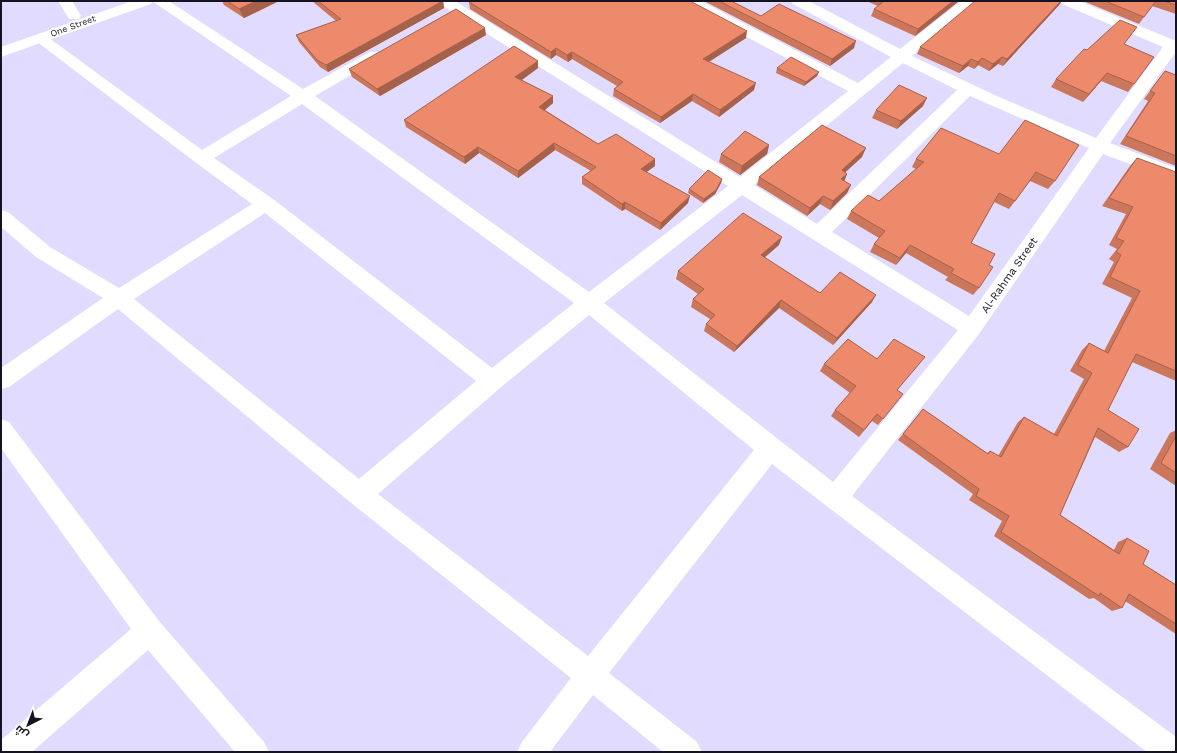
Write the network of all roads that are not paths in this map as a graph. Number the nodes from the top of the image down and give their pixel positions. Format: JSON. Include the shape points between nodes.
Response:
{"nodes":[{"id":1,"x":65,"y":1,"type":"edge"},
{"id":2,"x":118,"y":1,"type":"edge"},
{"id":3,"x":146,"y":1,"type":"edge"},
{"id":4,"x":159,"y":1,"type":"edge"},
{"id":5,"x":690,"y":1,"type":"edge"},
{"id":6,"x":798,"y":1,"type":"edge"},
{"id":7,"x":970,"y":1,"type":"edge"},
{"id":8,"x":1067,"y":1,"type":"edge"},
{"id":9,"x":454,"y":7,"type":"edge"},
{"id":10,"x":74,"y":16,"type":"junction"},
{"id":11,"x":40,"y":38,"type":"junction"},
{"id":12,"x":1,"y":42,"type":"edge"},
{"id":13,"x":390,"y":46,"type":"edge"},
{"id":14,"x":1174,"y":46,"type":"edge"},
{"id":15,"x":1,"y":52,"type":"edge"},
{"id":16,"x":901,"y":56,"type":"junction"},
{"id":17,"x":968,"y":89,"type":"junction"},
{"id":18,"x":859,"y":90,"type":"junction"},
{"id":19,"x":303,"y":96,"type":"junction"},
{"id":20,"x":1099,"y":146,"type":"junction"},
{"id":21,"x":200,"y":158,"type":"junction"},
{"id":22,"x":1176,"y":175,"type":"edge"},
{"id":23,"x":741,"y":186,"type":"junction"},
{"id":24,"x":266,"y":204,"type":"junction"},
{"id":25,"x":1,"y":217,"type":"edge"},
{"id":26,"x":819,"y":233,"type":"junction"},
{"id":27,"x":118,"y":298,"type":"junction"},
{"id":28,"x":588,"y":303,"type":"junction"},
{"id":29,"x":972,"y":328,"type":"junction"},
{"id":30,"x":1,"y":380,"type":"edge"},
{"id":31,"x":492,"y":380,"type":"junction"},
{"id":32,"x":1,"y":429,"type":"edge"},
{"id":33,"x":770,"y":448,"type":"junction"},
{"id":34,"x":359,"y":494,"type":"junction"},
{"id":35,"x":836,"y":497,"type":"junction"},
{"id":36,"x":149,"y":631,"type":"junction"},
{"id":37,"x":589,"y":677,"type":"junction"},
{"id":38,"x":1159,"y":748,"type":"edge"},
{"id":39,"x":10,"y":752,"type":"edge"},
{"id":40,"x":254,"y":752,"type":"edge"},
{"id":41,"x":532,"y":752,"type":"edge"},
{"id":42,"x":686,"y":752,"type":"edge"}],
"edges":[{"from":1,"to":10,"type":"street"},
{"from":2,"to":10,"type":"street","name":"One Street"},
{"from":3,"to":11,"type":"street","name":"One Street"},
{"from":4,"to":19,"type":"street"},
{"from":5,"to":18,"type":"street"},
{"from":6,"to":16,"type":"street"},
{"from":7,"to":16,"type":"street"},
{"from":8,"to":14,"type":"street"},
{"from":9,"to":23,"type":"street"},
{"from":10,"to":12,"type":"street","name":"One Street"},
{"from":11,"to":15,"type":"street","name":"One Street"},
{"from":11,"to":21,"type":"street"},
{"from":13,"to":19,"type":"street"},
{"from":14,"to":20,"type":"street","name":"Al-Rahma Street"},
{"from":16,"to":17,"type":"street"},
{"from":16,"to":18,"type":"street"},
{"from":17,"to":20,"type":"street"},
{"from":17,"to":26,"type":"street"},
{"from":18,"to":23,"type":"street"},
{"from":19,"to":21,"type":"street"},
{"from":19,"to":28,"type":"street"},
{"from":20,"to":22,"type":"street"},
{"from":20,"to":29,"type":"street","name":"Al-Rahma Street"},
{"from":21,"to":24,"type":"street"},
{"from":23,"to":26,"type":"street"},
{"from":23,"to":28,"type":"street"},
{"from":24,"to":27,"type":"street"},
{"from":24,"to":31,"type":"street"},
{"from":25,"to":27,"type":"street","via":[[43,252]]},
{"from":26,"to":29,"type":"street"},
{"from":27,"to":30,"type":"street"},
{"from":27,"to":34,"type":"street"},
{"from":28,"to":31,"type":"street"},
{"from":28,"to":33,"type":"street"},
{"from":29,"to":35,"type":"street","name":"Al-Rahma Street"},
{"from":31,"to":34,"type":"street"},
{"from":32,"to":36,"type":"street"},
{"from":33,"to":35,"type":"street"},
{"from":33,"to":37,"type":"street"},
{"from":34,"to":37,"type":"street"},
{"from":35,"to":38,"type":"street"},
{"from":36,"to":39,"type":"street"},
{"from":36,"to":40,"type":"street"},
{"from":37,"to":41,"type":"street"},
{"from":37,"to":42,"type":"street"}]}
